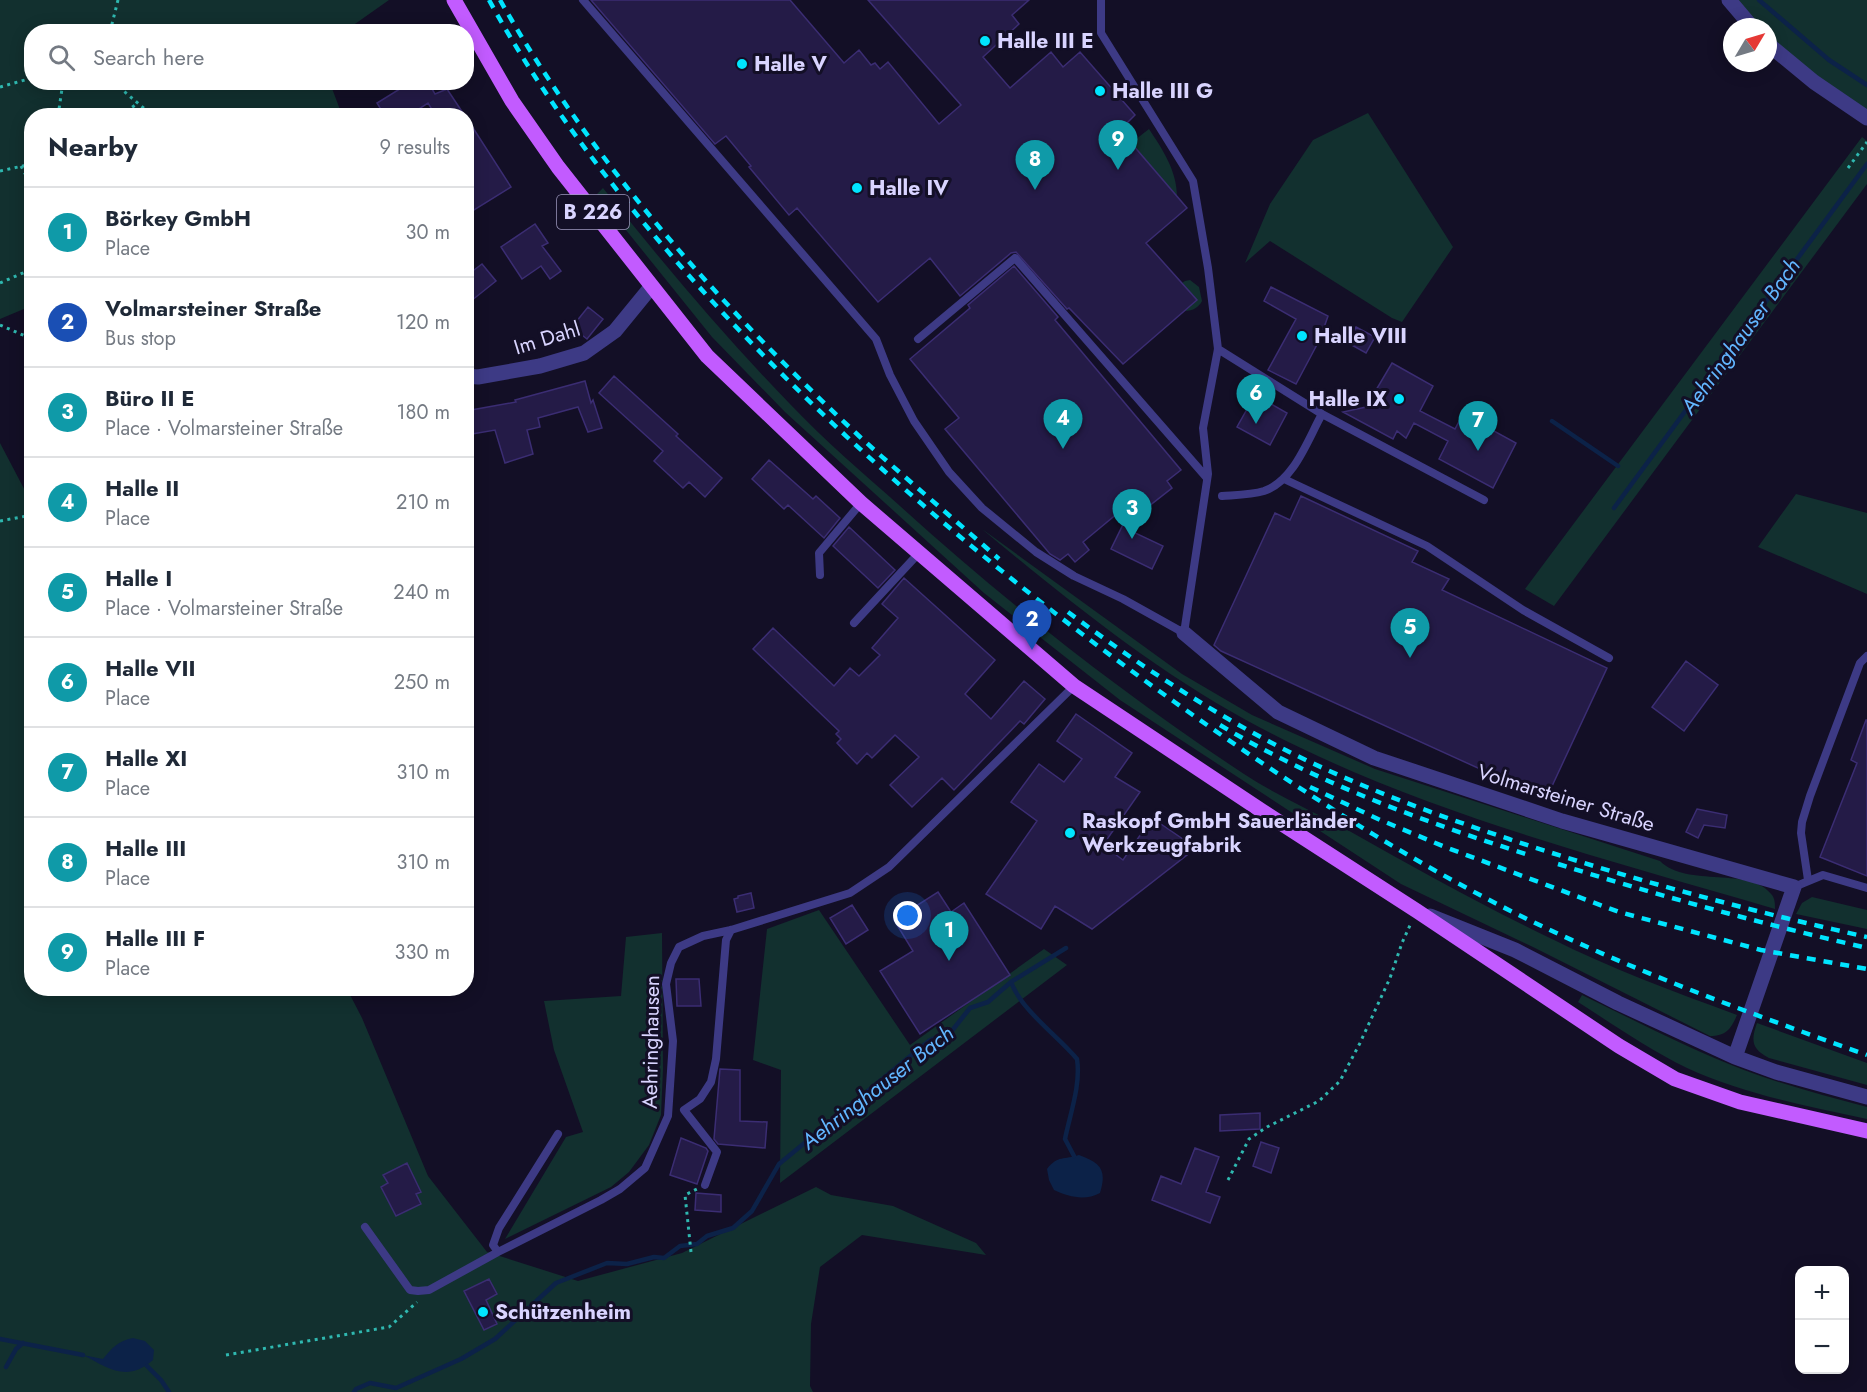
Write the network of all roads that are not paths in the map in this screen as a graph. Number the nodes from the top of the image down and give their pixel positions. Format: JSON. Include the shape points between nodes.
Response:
{"nodes":[{"id":1,"x":454,"y":0,"type":"edge"},
{"id":2,"x":583,"y":0,"type":"edge"},
{"id":3,"x":1101,"y":0,"type":"edge"},
{"id":4,"x":1729,"y":0,"type":"edge"},
{"id":5,"x":1744,"y":18,"type":"edge"},
{"id":6,"x":468,"y":24,"type":"edge"},
{"id":7,"x":474,"y":35,"type":"edge"},
{"id":8,"x":1777,"y":51,"type":"edge"},
{"id":9,"x":1867,"y":118,"type":"edge"},
{"id":10,"x":651,"y":287,"type":"junction"},
{"id":11,"x":918,"y":339,"type":"dead end"},
{"id":12,"x":1218,"y":349,"type":"junction"},
{"id":13,"x":474,"y":377,"type":"edge"},
{"id":14,"x":1322,"y":414,"type":"junction"},
{"id":15,"x":1208,"y":478,"type":"junction"},
{"id":16,"x":1284,"y":479,"type":"junction"},
{"id":17,"x":1222,"y":496,"type":"dead end"},
{"id":18,"x":1484,"y":500,"type":"dead end"},
{"id":19,"x":861,"y":503,"type":"junction"},
{"id":20,"x":919,"y":553,"type":"junction"},
{"id":21,"x":820,"y":574,"type":"dead end"},
{"id":22,"x":854,"y":623,"type":"dead end"},
{"id":23,"x":1184,"y":633,"type":"junction"},
{"id":24,"x":1867,"y":656,"type":"edge"},
{"id":25,"x":1609,"y":658,"type":"dead end"},
{"id":26,"x":1074,"y":686,"type":"junction"},
{"id":27,"x":1801,"y":884,"type":"junction"},
{"id":28,"x":1867,"y":888,"type":"edge"},
{"id":29,"x":1417,"y":911,"type":"junction"},
{"id":30,"x":731,"y":930,"type":"junction"},
{"id":31,"x":1735,"y":1057,"type":"junction"},
{"id":32,"x":1867,"y":1097,"type":"edge"},
{"id":33,"x":1867,"y":1131,"type":"edge"},
{"id":34,"x":558,"y":1134,"type":"dead end"},
{"id":35,"x":705,"y":1185,"type":"road end"},
{"id":36,"x":365,"y":1227,"type":"dead end"},
{"id":37,"x":498,"y":1252,"type":"junction"}],
"edges":[{"from":1,"to":6,"type":"main road","number":"B 226"},
{"from":2,"to":23,"type":"lane","via":[[876,339],[914,421],[949,472],[982,508],[1036,552],[1074,576]]},
{"from":3,"to":12,"type":"lane","via":[[1101,33],[1193,181]]},
{"from":4,"to":5,"type":"street"},
{"from":7,"to":10,"type":"main road","number":"B 226","via":[[512,101],[558,167]]},
{"from":8,"to":9,"type":"street"},
{"from":10,"to":13,"type":"street","name":"Im Dahl","via":[[615,331],[584,353],[540,366]]},
{"from":10,"to":19,"type":"main road","number":"B 226","via":[[707,356]]},
{"from":11,"to":15,"type":"lane","via":[[1015,258]]},
{"from":12,"to":14,"type":"lane"},
{"from":12,"to":15,"type":"lane","via":[[1203,428]]},
{"from":14,"to":16,"type":"lane"},
{"from":14,"to":18,"type":"lane"},
{"from":15,"to":23,"type":"lane"},
{"from":16,"to":17,"type":"lane","via":[[1266,491]]},
{"from":16,"to":25,"type":"lane","via":[[1427,546],[1523,610]]},
{"from":19,"to":20,"type":"main road","number":"B 226"},
{"from":19,"to":21,"type":"lane","via":[[819,553]]},
{"from":20,"to":22,"type":"lane"},
{"from":20,"to":26,"type":"main road","number":"B 226"},
{"from":23,"to":27,"type":"street","name":"Volmarsteiner Straße","via":[[1278,712],[1374,758],[1562,821]]},
{"from":24,"to":27,"type":"lane","via":[[1860,663],[1802,822]]},
{"from":26,"to":29,"type":"main road","number":"B 226"},
{"from":26,"to":30,"type":"lane","name":"Aehringhausen","via":[[889,867],[850,893]]},
{"from":27,"to":28,"type":"lane","via":[[1823,875]]},
{"from":27,"to":31,"type":"street"},
{"from":29,"to":31,"type":"street","via":[[1515,950]]},
{"from":29,"to":33,"type":"main road","number":"B 226","via":[[1675,1079],[1740,1102]]},
{"from":30,"to":35,"type":"lane","via":[[726,940],[711,1083],[700,1099],[684,1110],[717,1152]]},
{"from":30,"to":37,"type":"lane","name":"Aehringhausen","via":[[680,947],[671,963],[666,984],[673,1041],[668,1116],[645,1168],[601,1200]]},
{"from":31,"to":32,"type":"street"},
{"from":34,"to":37,"type":"lane","via":[[499,1228],[493,1245]]},
{"from":36,"to":37,"type":"lane","name":"Aehringhausen","via":[[410,1290],[429,1290]]}]}
